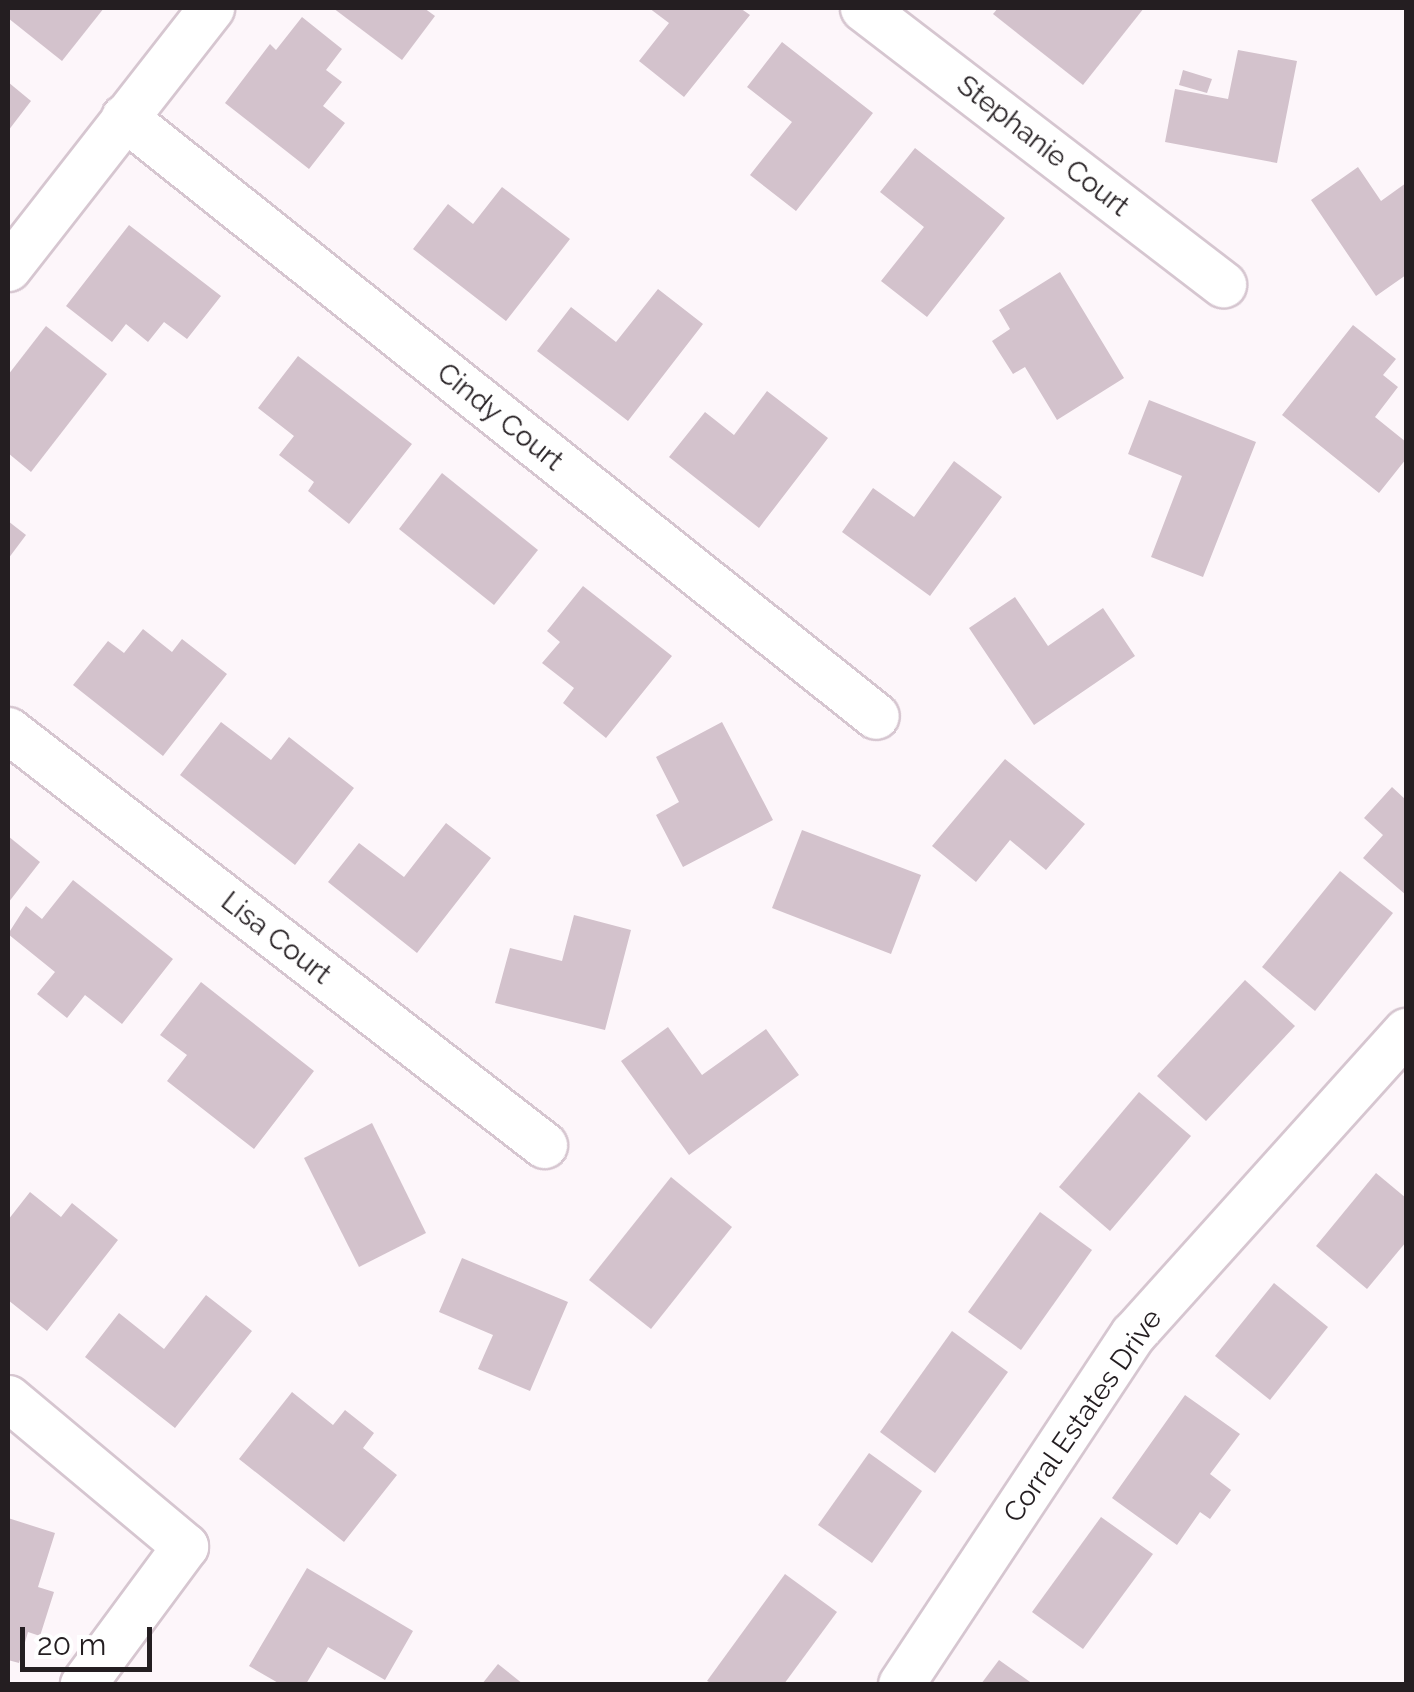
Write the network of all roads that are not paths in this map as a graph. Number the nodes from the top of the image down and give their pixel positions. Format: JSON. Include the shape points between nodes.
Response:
{"nodes":[{"id":1,"x":211,"y":8,"type":"edge"},
{"id":2,"x":864,"y":8,"type":"edge"},
{"id":3,"x":124,"y":118,"type":"junction"},
{"id":4,"x":8,"y":268,"type":"edge"},
{"id":5,"x":1223,"y":284,"type":"dead end"},
{"id":6,"x":876,"y":716,"type":"dead end"},
{"id":7,"x":8,"y":730,"type":"edge"},
{"id":8,"x":1406,"y":1031,"type":"edge"},
{"id":9,"x":544,"y":1145,"type":"dead end"},
{"id":10,"x":8,"y":1398,"type":"edge"},
{"id":11,"x":83,"y":1684,"type":"edge"},
{"id":12,"x":902,"y":1684,"type":"edge"}],
"edges":[{"from":1,"to":3,"type":"street"},
{"from":2,"to":5,"type":"street","name":"Stephanie Court"},
{"from":3,"to":4,"type":"street"},
{"from":3,"to":6,"type":"street","name":"Cindy Court"},
{"from":7,"to":9,"type":"street","name":"Lisa Court"},
{"from":8,"to":12,"type":"street","name":"Corral Estates Drive","via":[[1132,1334]]},
{"from":10,"to":11,"type":"street","via":[[185,1546]]}]}
